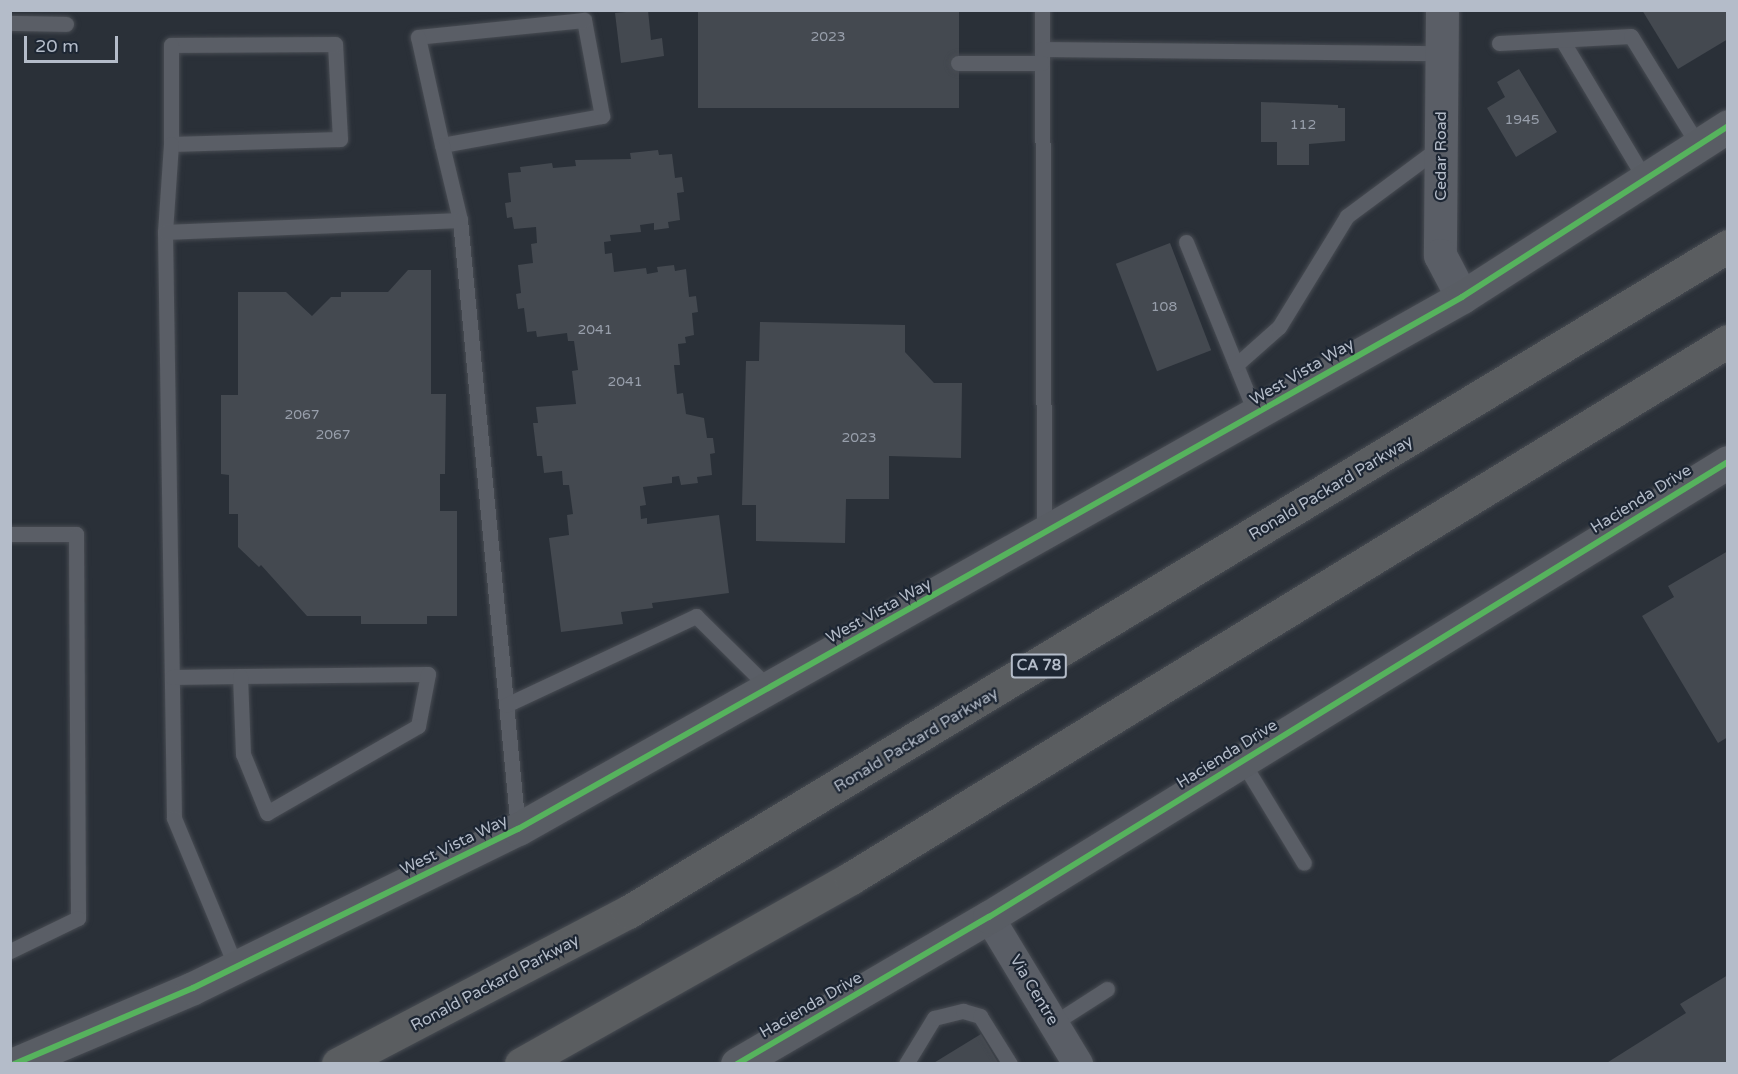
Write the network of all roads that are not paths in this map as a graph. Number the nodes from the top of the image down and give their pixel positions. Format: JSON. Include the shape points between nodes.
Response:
{"nodes":[{"id":1,"x":1042,"y":10,"type":"edge"},
{"id":2,"x":1442,"y":10,"type":"edge"},
{"id":3,"x":10,"y":23,"type":"edge"},
{"id":4,"x":66,"y":24,"type":"dead end"},
{"id":5,"x":1562,"y":39,"type":"junction"},
{"id":6,"x":1499,"y":43,"type":"dead end"},
{"id":7,"x":1441,"y":53,"type":"junction"},
{"id":8,"x":1042,"y":56,"type":"junction"},
{"id":9,"x":958,"y":63,"type":"dead end"},
{"id":10,"x":1728,"y":126,"type":"edge"},
{"id":11,"x":171,"y":144,"type":"junction"},
{"id":12,"x":442,"y":145,"type":"junction"},
{"id":13,"x":1698,"y":145,"type":"junction"},
{"id":14,"x":1441,"y":147,"type":"junction"},
{"id":15,"x":1645,"y":179,"type":"junction"},
{"id":16,"x":460,"y":220,"type":"junction"},
{"id":17,"x":165,"y":232,"type":"junction"},
{"id":18,"x":1186,"y":242,"type":"dead end"},
{"id":19,"x":1728,"y":246,"type":"edge"},
{"id":20,"x":1461,"y":297,"type":"junction"},
{"id":21,"x":1728,"y":341,"type":"edge"},
{"id":22,"x":1236,"y":365,"type":"junction"},
{"id":23,"x":1256,"y":414,"type":"junction"},
{"id":24,"x":1728,"y":462,"type":"edge"},
{"id":25,"x":10,"y":534,"type":"edge"},
{"id":26,"x":1044,"y":534,"type":"junction"},
{"id":27,"x":240,"y":676,"type":"junction"},
{"id":28,"x":172,"y":677,"type":"junction"},
{"id":29,"x":769,"y":688,"type":"junction"},
{"id":30,"x":506,"y":705,"type":"junction"},
{"id":31,"x":1242,"y":761,"type":"junction"},
{"id":32,"x":518,"y":829,"type":"junction"},
{"id":33,"x":1304,"y":863,"type":"dead end"},
{"id":34,"x":989,"y":916,"type":"junction"},
{"id":35,"x":10,"y":951,"type":"edge"},
{"id":36,"x":236,"y":967,"type":"junction"},
{"id":37,"x":1107,"y":989,"type":"dead end"},
{"id":38,"x":1054,"y":1023,"type":"junction"},
{"id":39,"x":14,"y":1064,"type":"edge"},
{"id":40,"x":338,"y":1064,"type":"edge"},
{"id":41,"x":521,"y":1064,"type":"edge"},
{"id":42,"x":737,"y":1064,"type":"edge"},
{"id":43,"x":906,"y":1064,"type":"edge"},
{"id":44,"x":1010,"y":1064,"type":"edge"},
{"id":45,"x":1078,"y":1064,"type":"edge"}],
"edges":[{"from":1,"to":8,"type":"lane"},
{"from":2,"to":7,"type":"street","name":"Cedar Road"},
{"from":3,"to":4,"type":"lane"},
{"from":5,"to":6,"type":"lane"},
{"from":5,"to":13,"type":"lane","via":[[1631,36]]},
{"from":5,"to":15,"type":"lane"},
{"from":7,"to":8,"type":"lane"},
{"from":7,"to":14,"type":"street","name":"Cedar Road"},
{"from":8,"to":9,"type":"lane"},
{"from":8,"to":26,"type":"lane"},
{"from":10,"to":13,"type":"main road","name":"West Vista Way"},
{"from":11,"to":11,"type":"lane","via":[[171,45],[335,44],[340,139]]},
{"from":11,"to":17,"type":"lane"},
{"from":12,"to":12,"type":"lane","via":[[602,116],[584,20],[418,37]]},
{"from":12,"to":16,"type":"lane"},
{"from":13,"to":15,"type":"main road","name":"West Vista Way"},
{"from":14,"to":20,"type":"street","name":"Cedar Road","via":[[1440,255]]},
{"from":14,"to":22,"type":"lane","via":[[1347,216],[1279,327]]},
{"from":15,"to":20,"type":"main road","name":"West Vista Way"},
{"from":16,"to":17,"type":"lane"},
{"from":16,"to":30,"type":"lane"},
{"from":17,"to":28,"type":"lane"},
{"from":18,"to":22,"type":"lane"},
{"from":19,"to":40,"type":"highway","name":"Ronald Packard Parkway","number":"CA 78","via":[[628,912]]},
{"from":20,"to":23,"type":"main road","name":"West Vista Way"},
{"from":21,"to":41,"type":"highway","via":[[851,878]]},
{"from":22,"to":23,"type":"lane"},
{"from":23,"to":26,"type":"main road","name":"West Vista Way"},
{"from":24,"to":31,"type":"main road","name":"Hacienda Drive"},
{"from":25,"to":35,"type":"lane","via":[[76,534],[78,918]]},
{"from":26,"to":29,"type":"main road","name":"West Vista Way"},
{"from":27,"to":27,"type":"lane","via":[[369,674],[428,674],[418,726],[267,813],[243,754]]},
{"from":27,"to":28,"type":"lane"},
{"from":28,"to":36,"type":"lane","via":[[174,818]]},
{"from":29,"to":30,"type":"lane","via":[[696,616]]},
{"from":29,"to":32,"type":"main road","name":"West Vista Way"},
{"from":30,"to":32,"type":"lane"},
{"from":31,"to":33,"type":"lane"},
{"from":31,"to":34,"type":"main road","name":"Hacienda Drive"},
{"from":32,"to":36,"type":"main road","name":"West Vista Way"},
{"from":34,"to":38,"type":"street","name":"Via Centre"},
{"from":34,"to":42,"type":"main road","name":"Hacienda Drive"},
{"from":36,"to":39,"type":"main road","name":"West Vista Way"},
{"from":37,"to":38,"type":"lane"},
{"from":38,"to":45,"type":"street","name":"Via Centre"},
{"from":43,"to":44,"type":"lane","via":[[934,1018],[963,1011],[980,1016]]}]}
